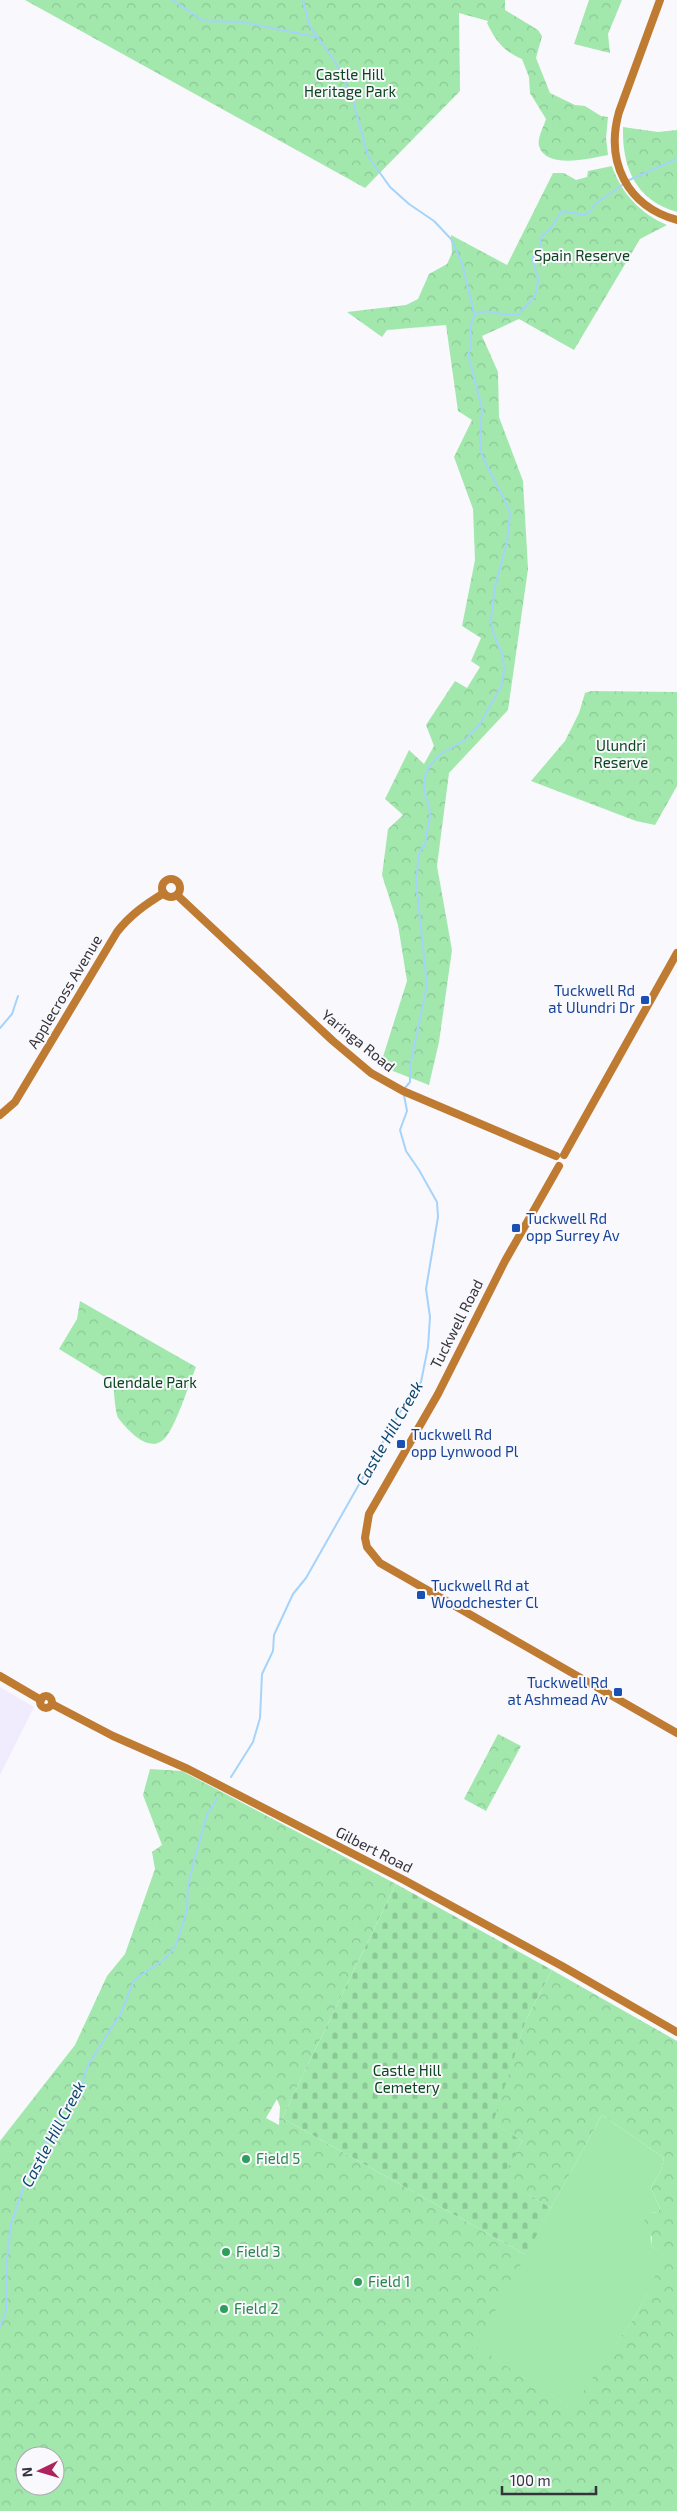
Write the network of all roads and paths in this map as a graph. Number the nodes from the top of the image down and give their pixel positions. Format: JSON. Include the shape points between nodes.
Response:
{"nodes":[{"id":1,"x":660,"y":0,"type":"edge"},
{"id":2,"x":677,"y":220,"type":"edge"},
{"id":3,"x":164,"y":893,"type":"junction"},
{"id":4,"x":176,"y":895,"type":"junction"},
{"id":5,"x":677,"y":953,"type":"edge"},
{"id":6,"x":0,"y":1115,"type":"edge"},
{"id":7,"x":560,"y":1156,"type":"junction"},
{"id":8,"x":0,"y":1676,"type":"edge"},
{"id":9,"x":677,"y":1733,"type":"edge"},
{"id":10,"x":677,"y":2032,"type":"edge"}],
"edges":[{"from":1,"to":2,"type":"street","via":[[619,112],[614,143],[619,169],[632,192],[655,212]]},
{"from":3,"to":4,"type":"street","via":[[172,897]]},
{"from":3,"to":4,"type":"street","via":[[164,882],[170,878],[177,880],[181,887]]},
{"from":3,"to":6,"type":"street","name":"Applecross Avenue","via":[[138,910],[117,932],[15,1102]]},
{"from":4,"to":7,"type":"street","name":"Yaringa Road","via":[[371,1073],[403,1091]]},
{"from":5,"to":7,"type":"street"},
{"from":7,"to":9,"type":"street","name":"Tuckwell Road","via":[[566,1163],[559,1166],[502,1266],[438,1394],[369,1514],[365,1538],[367,1547],[380,1563]]},
{"from":8,"to":10,"type":"street","name":"Gilbert Road","via":[[41,1700],[44,1707],[52,1704],[113,1736],[188,1769],[404,1880]]}]}
